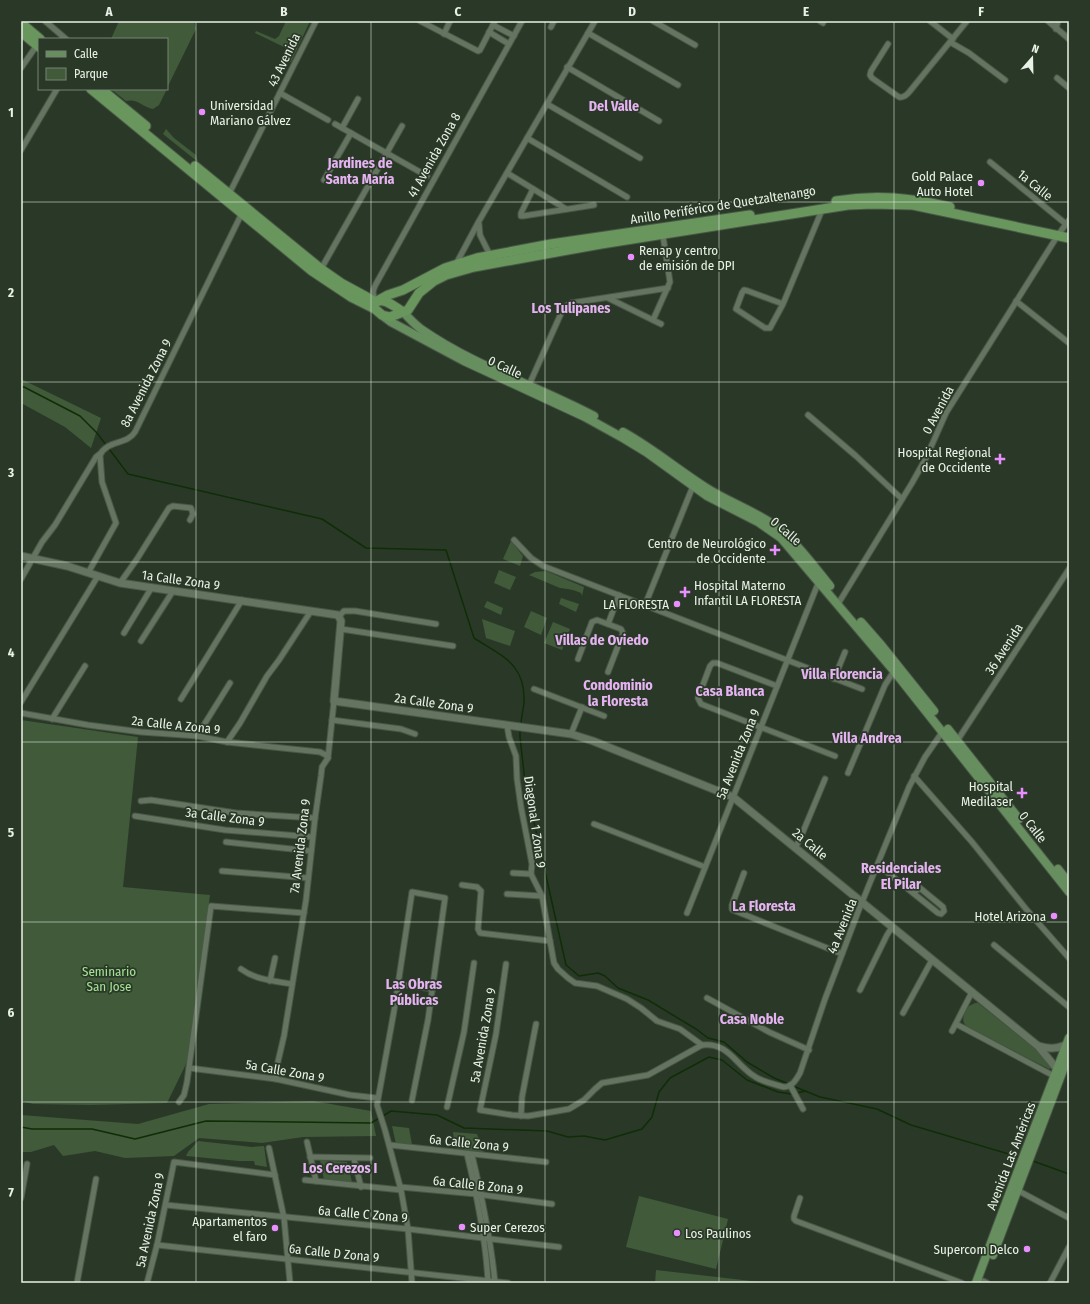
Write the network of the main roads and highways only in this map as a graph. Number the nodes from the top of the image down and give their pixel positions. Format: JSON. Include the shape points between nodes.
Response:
{"nodes":[{"id":1,"x":21,"y":23,"type":"edge"},
{"id":2,"x":21,"y":32,"type":"edge"},
{"id":3,"x":38,"y":43,"type":"edge"},
{"id":4,"x":38,"y":43,"type":"edge"},
{"id":5,"x":92,"y":90,"type":"edge"},
{"id":6,"x":102,"y":90,"type":"edge"},
{"id":7,"x":1065,"y":228,"type":"edge"},
{"id":8,"x":1069,"y":238,"type":"edge"},
{"id":9,"x":491,"y":259,"type":"junction"},
{"id":10,"x":378,"y":306,"type":"junction"},
{"id":11,"x":403,"y":312,"type":"junction"},
{"id":12,"x":840,"y":602,"type":"junction"},
{"id":13,"x":1068,"y":878,"type":"edge"},
{"id":14,"x":1069,"y":892,"type":"edge"},
{"id":15,"x":1068,"y":1041,"type":"edge"},
{"id":16,"x":1069,"y":1054,"type":"edge"},
{"id":17,"x":1028,"y":1152,"type":"junction"},
{"id":18,"x":1022,"y":1167,"type":"junction"},
{"id":19,"x":982,"y":1282,"type":"edge"}],
"edges":[{"from":1,"to":3,"type":"highway"},
{"from":2,"to":4,"type":"highway"},
{"from":5,"to":10,"type":"highway","via":[[299,261],[351,297]]},
{"from":6,"to":10,"type":"highway","via":[[321,269]]},
{"from":7,"to":8,"type":"highway","name":"Anillo Periférico de Quetzaltenango"},
{"from":7,"to":9,"type":"highway","name":"Anillo Periférico de Quetzaltenango","via":[[913,205],[870,204]]},
{"from":7,"to":9,"type":"highway","name":"Anillo Periférico de Quetzaltenango","via":[[925,201],[875,197],[551,244]]},
{"from":9,"to":10,"type":"highway","name":"Anillo Periférico de Quetzaltenango","via":[[456,264],[388,295]]},
{"from":9,"to":11,"type":"highway","name":"Anillo Periférico de Quetzaltenango","via":[[434,281],[419,293],[412,306]]},
{"from":10,"to":11,"type":"highway","via":[[389,303]]},
{"from":10,"to":11,"type":"highway","via":[[390,317]]},
{"from":10,"to":12,"type":"main road","name":"0 Calle","via":[[391,322],[464,361],[585,417],[646,452],[719,502],[774,532]]},
{"from":11,"to":12,"type":"main road","name":"0 Calle","via":[[419,328],[443,343],[632,437],[716,494],[772,524],[799,550]]},
{"from":12,"to":13,"type":"main road","name":"0 Calle","via":[[882,646]]},
{"from":12,"to":14,"type":"main road","name":"0 Calle"},
{"from":15,"to":17,"type":"main road","name":"Avenida Las Américas"},
{"from":16,"to":17,"type":"main road","name":"Avenida Las Américas"},
{"from":17,"to":18,"type":"main road","name":"Avenida Las Américas"},
{"from":18,"to":19,"type":"main road","name":"Avenida Las Américas"},
{"from":18,"to":19,"type":"main road","name":"Avenida Las Américas","via":[[1017,1190]]}]}
